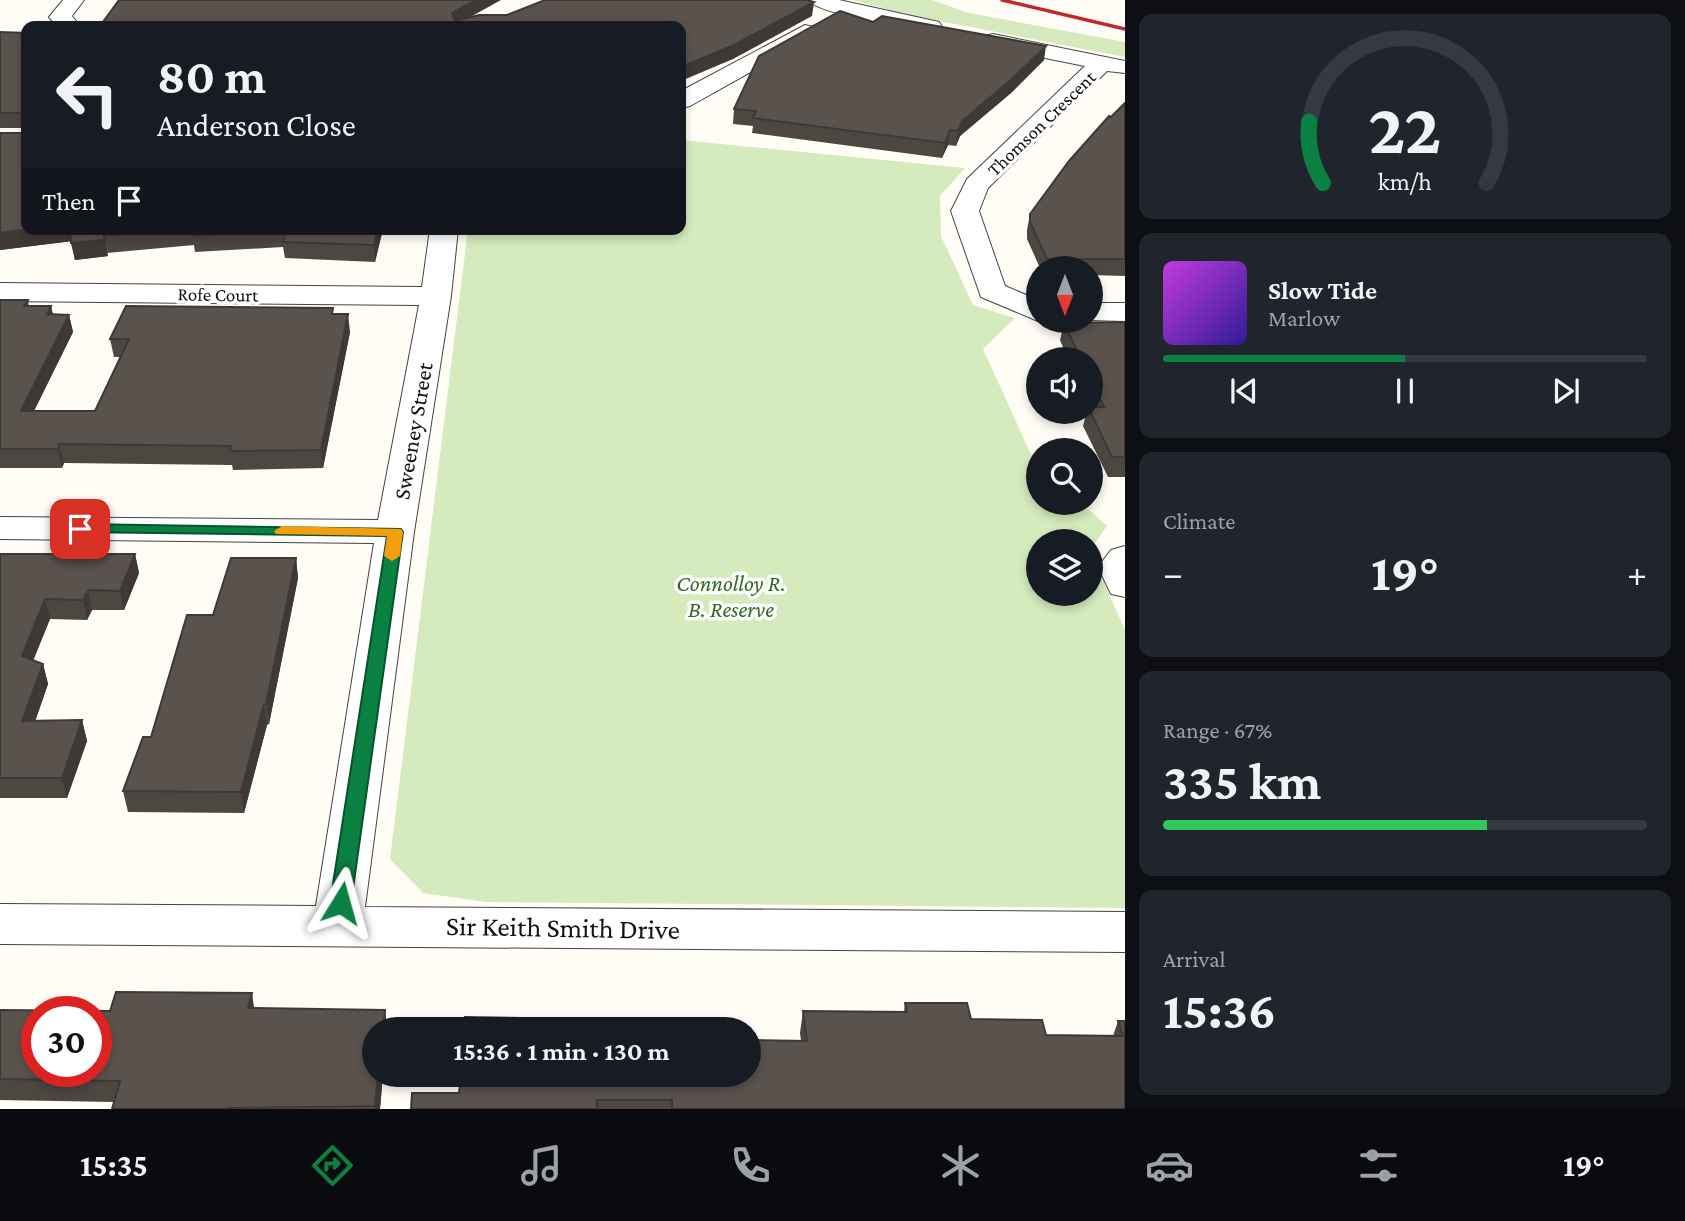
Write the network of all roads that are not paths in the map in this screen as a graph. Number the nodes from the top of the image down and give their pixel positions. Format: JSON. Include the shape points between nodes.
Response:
{"nodes":[{"id":1,"x":74,"y":0,"type":"edge"},
{"id":2,"x":818,"y":0,"type":"edge"},
{"id":3,"x":846,"y":9,"type":"junction"},
{"id":4,"x":63,"y":21,"type":"edge"},
{"id":5,"x":1114,"y":66,"type":"edge"},
{"id":6,"x":686,"y":98,"type":"edge"},
{"id":7,"x":443,"y":235,"type":"edge"},
{"id":8,"x":0,"y":292,"type":"edge"},
{"id":9,"x":436,"y":296,"type":"junction"},
{"id":10,"x":1026,"y":307,"type":"edge"},
{"id":11,"x":1103,"y":312,"type":"edge"},
{"id":12,"x":1125,"y":312,"type":"edge"},
{"id":13,"x":0,"y":528,"type":"edge"},
{"id":14,"x":395,"y":532,"type":"junction"},
{"id":15,"x":1125,"y":558,"type":"edge"},
{"id":16,"x":1125,"y":585,"type":"edge"},
{"id":17,"x":0,"y":924,"type":"edge"},
{"id":18,"x":338,"y":925,"type":"junction"},
{"id":19,"x":1125,"y":932,"type":"edge"}],
"edges":[{"from":1,"to":4,"type":"street","via":[[60,18]]},
{"from":2,"to":3,"type":"street"},
{"from":3,"to":5,"type":"street"},
{"from":3,"to":6,"type":"street"},
{"from":5,"to":10,"type":"street","name":"Thomson Crescent","via":[[976,185],[965,211],[992,291]]},
{"from":7,"to":9,"type":"street","name":"Sweeney Street"},
{"from":8,"to":9,"type":"street","name":"Rofe Court"},
{"from":9,"to":14,"type":"street","name":"Sweeney Street"},
{"from":11,"to":12,"type":"street"},
{"from":13,"to":14,"type":"street"},
{"from":14,"to":18,"type":"street","name":"Sweeney Street"},
{"from":15,"to":16,"type":"street","via":[[1118,567]]},
{"from":17,"to":18,"type":"street","name":"Sir Keith Smith Drive"},
{"from":18,"to":19,"type":"street","name":"Sir Keith Smith Drive"}]}
